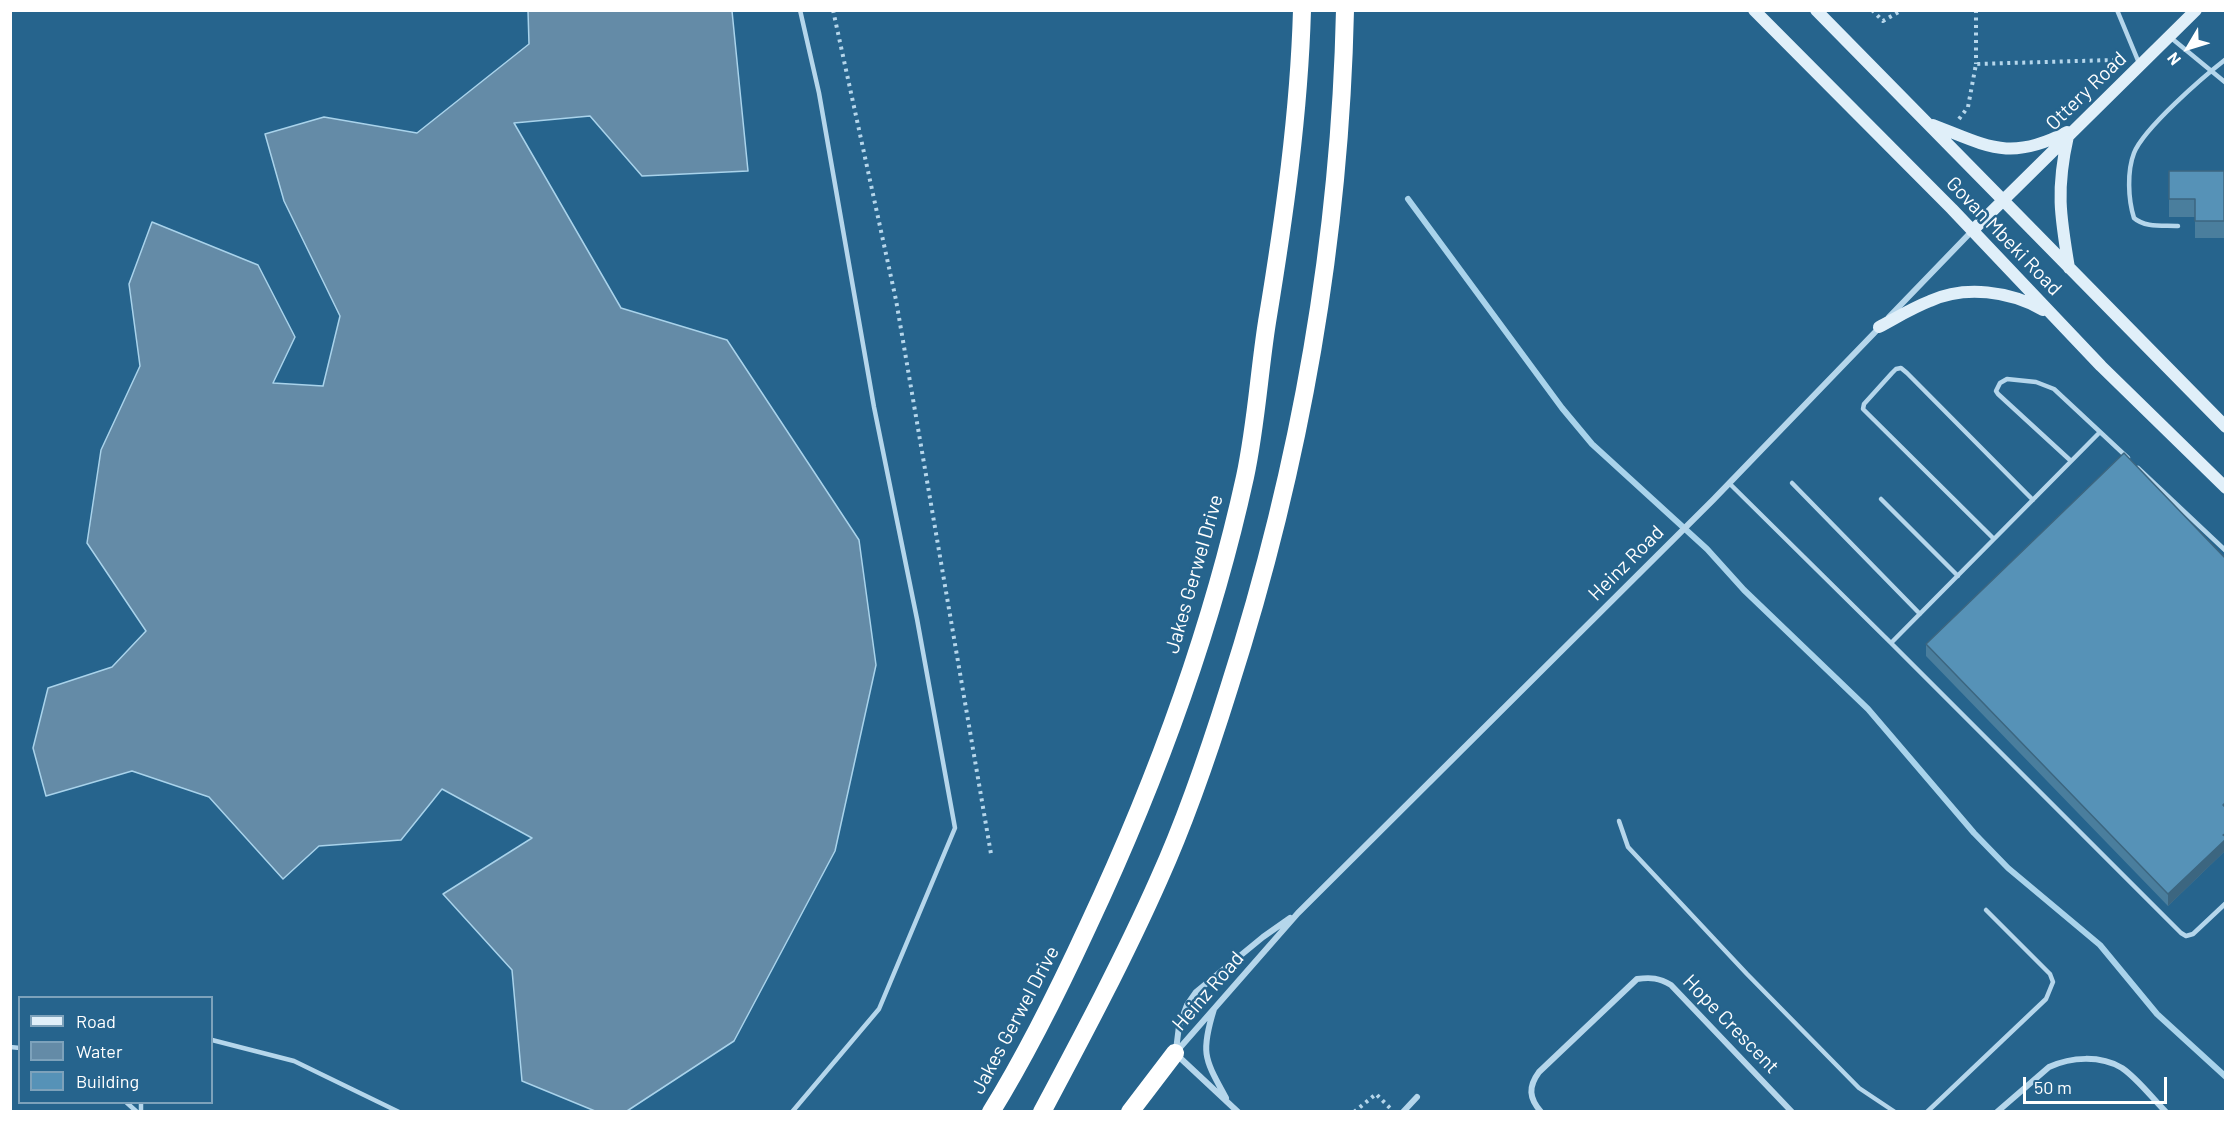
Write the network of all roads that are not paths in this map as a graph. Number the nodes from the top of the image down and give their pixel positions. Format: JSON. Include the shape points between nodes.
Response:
{"nodes":[{"id":1,"x":800,"y":10,"type":"edge"},
{"id":2,"x":1302,"y":10,"type":"edge"},
{"id":3,"x":1345,"y":10,"type":"edge"},
{"id":4,"x":1754,"y":10,"type":"edge"},
{"id":5,"x":1816,"y":10,"type":"edge"},
{"id":6,"x":2117,"y":10,"type":"edge"},
{"id":7,"x":2196,"y":10,"type":"edge"},
{"id":8,"x":2170,"y":36,"type":"junction"},
{"id":9,"x":2226,"y":58,"type":"edge"},
{"id":10,"x":2140,"y":65,"type":"junction"},
{"id":11,"x":2211,"y":71,"type":"junction"},
{"id":12,"x":2226,"y":84,"type":"edge"},
{"id":13,"x":1929,"y":124,"type":"junction"},
{"id":14,"x":2073,"y":130,"type":"junction"},
{"id":15,"x":2003,"y":199,"type":"junction"},
{"id":16,"x":2178,"y":226,"type":"dead end"},
{"id":17,"x":1972,"y":231,"type":"junction"},
{"id":18,"x":2069,"y":268,"type":"junction"},
{"id":19,"x":2054,"y":317,"type":"junction"},
{"id":20,"x":1879,"y":327,"type":"junction"},
{"id":21,"x":2226,"y":427,"type":"edge"},
{"id":22,"x":2100,"y":432,"type":"junction"},
{"id":23,"x":2071,"y":461,"type":"junction"},
{"id":24,"x":1729,"y":483,"type":"junction"},
{"id":25,"x":1792,"y":483,"type":"dead end"},
{"id":26,"x":2226,"y":488,"type":"edge"},
{"id":27,"x":1881,"y":499,"type":"dead end"},
{"id":28,"x":2033,"y":500,"type":"junction"},
{"id":29,"x":1994,"y":539,"type":"junction"},
{"id":30,"x":2226,"y":551,"type":"edge"},
{"id":31,"x":1958,"y":576,"type":"junction"},
{"id":32,"x":1920,"y":614,"type":"junction"},
{"id":33,"x":1891,"y":643,"type":"junction"},
{"id":34,"x":1619,"y":821,"type":"dead end"},
{"id":35,"x":2226,"y":903,"type":"edge"},
{"id":36,"x":1986,"y":910,"type":"dead end"},
{"id":37,"x":1298,"y":913,"type":"junction"},
{"id":38,"x":1216,"y":1006,"type":"junction"},
{"id":39,"x":213,"y":1040,"type":"edge"},
{"id":40,"x":1175,"y":1053,"type":"junction"},
{"id":41,"x":1417,"y":1097,"type":"dead end"},
{"id":42,"x":1226,"y":1098,"type":"junction"},
{"id":43,"x":399,"y":1112,"type":"edge"},
{"id":44,"x":792,"y":1112,"type":"edge"},
{"id":45,"x":991,"y":1112,"type":"edge"},
{"id":46,"x":1042,"y":1112,"type":"edge"},
{"id":47,"x":1131,"y":1112,"type":"edge"},
{"id":48,"x":1238,"y":1112,"type":"edge"},
{"id":49,"x":1403,"y":1112,"type":"edge"},
{"id":50,"x":1541,"y":1112,"type":"edge"},
{"id":51,"x":1792,"y":1112,"type":"edge"},
{"id":52,"x":1895,"y":1112,"type":"edge"},
{"id":53,"x":1927,"y":1112,"type":"edge"},
{"id":54,"x":1998,"y":1112,"type":"edge"},
{"id":55,"x":2166,"y":1112,"type":"edge"}],
"edges":[{"from":1,"to":44,"type":"lane","via":[[819,93],[874,407],[955,828],[879,1009]]},
{"from":2,"to":45,"type":"highway","name":"Jakes Gerwel Drive","via":[[1287,199],[1245,476],[1214,595],[1172,725],[1120,858],[1066,974]]},
{"from":3,"to":46,"type":"highway","via":[[1331,222],[1285,481],[1254,610],[1210,746],[1161,876],[1100,1004]]},
{"from":4,"to":17,"type":"main road","name":"Govan Mbeki Road"},
{"from":5,"to":13,"type":"main road","name":"Govan Mbeki Road"},
{"from":6,"to":10,"type":"lane"},
{"from":7,"to":8,"type":"main road","name":"Ottery Road"},
{"from":8,"to":10,"type":"main road","name":"Ottery Road"},
{"from":8,"to":11,"type":"lane"},
{"from":9,"to":11,"type":"lane"},
{"from":10,"to":14,"type":"main road","name":"Ottery Road"},
{"from":11,"to":12,"type":"lane"},
{"from":11,"to":16,"type":"lane","via":[[2148,131],[2134,152],[2130,170],[2134,218],[2139,223]]},
{"from":13,"to":14,"type":"main road","via":[[1962,138],[2007,149],[2023,149]]},
{"from":13,"to":15,"type":"main road","name":"Govan Mbeki Road"},
{"from":14,"to":15,"type":"main road","name":"Ottery Road"},
{"from":14,"to":18,"type":"main road","via":[[2060,181],[2062,233]]},
{"from":15,"to":17,"type":"main road","name":"Ottery Road"},
{"from":15,"to":18,"type":"main road","name":"Govan Mbeki Road"},
{"from":17,"to":19,"type":"main road","name":"Govan Mbeki Road"},
{"from":17,"to":20,"type":"street","name":"Heinz Road"},
{"from":18,"to":21,"type":"main road","name":"Govan Mbeki Road"},
{"from":19,"to":20,"type":"main road","via":[[2009,296],[1972,292],[1931,300]]},
{"from":19,"to":26,"type":"main road","name":"Govan Mbeki Road"},
{"from":20,"to":24,"type":"street","name":"Heinz Road"},
{"from":22,"to":23,"type":"lane"},
{"from":22,"to":23,"type":"lane","via":[[2055,389],[2036,382],[2007,379],[2000,383],[1998,394]]},
{"from":22,"to":30,"type":"lane"},
{"from":23,"to":28,"type":"lane"},
{"from":24,"to":33,"type":"lane"},
{"from":24,"to":37,"type":"street","name":"Heinz Road"},
{"from":25,"to":32,"type":"lane"},
{"from":27,"to":31,"type":"lane"},
{"from":28,"to":29,"type":"lane"},
{"from":28,"to":29,"type":"lane","via":[[1907,373],[1896,369],[1863,409]]},
{"from":29,"to":31,"type":"lane"},
{"from":31,"to":32,"type":"lane"},
{"from":32,"to":33,"type":"lane"},
{"from":33,"to":35,"type":"lane","via":[[2181,933],[2193,934]]},
{"from":34,"to":52,"type":"lane","via":[[1628,848],[1747,975],[1859,1088]]},
{"from":36,"to":53,"type":"lane","via":[[2050,974],[2053,982],[2046,999]]},
{"from":37,"to":38,"type":"street","name":"Heinz Road"},
{"from":37,"to":40,"type":"street","name":"Heinz Road","via":[[1196,992],[1179,1026]]},
{"from":38,"to":40,"type":"street","name":"Heinz Road"},
{"from":38,"to":42,"type":"street","via":[[1206,1035],[1206,1058]]},
{"from":39,"to":43,"type":"lane","via":[[294,1061]]},
{"from":40,"to":42,"type":"street"},
{"from":40,"to":47,"type":"highway"},
{"from":41,"to":49,"type":"street"},
{"from":42,"to":48,"type":"street"},
{"from":50,"to":51,"type":"street","name":"Hope Crescent","via":[[1531,1091],[1539,1072],[1637,979],[1646,978],[1671,985]]},
{"from":54,"to":55,"type":"street","via":[[2049,1067],[2083,1059],[2121,1068]]}]}
